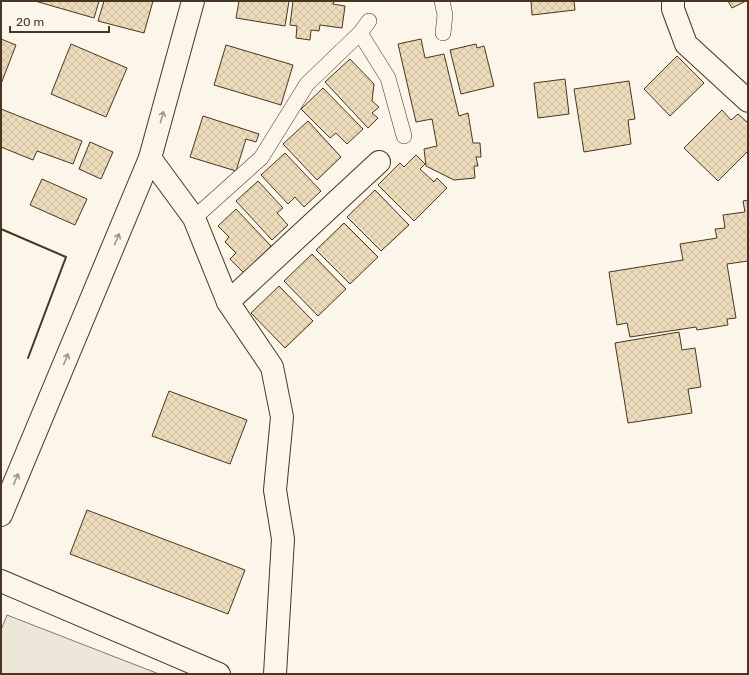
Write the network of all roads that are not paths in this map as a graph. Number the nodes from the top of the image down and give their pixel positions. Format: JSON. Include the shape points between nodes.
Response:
{"nodes":[{"id":1,"x":193,"y":1,"type":"edge"},
{"id":2,"x":442,"y":1,"type":"edge"},
{"id":3,"x":673,"y":1,"type":"edge"},
{"id":4,"x":369,"y":21,"type":"dead end"},
{"id":5,"x":360,"y":33,"type":"junction"},
{"id":6,"x":443,"y":34,"type":"dead end"},
{"id":7,"x":748,"y":101,"type":"edge"},
{"id":8,"x":404,"y":136,"type":"dead end"},
{"id":9,"x":150,"y":158,"type":"junction"},
{"id":10,"x":378,"y":162,"type":"dead end"},
{"id":11,"x":194,"y":218,"type":"junction"},
{"id":12,"x":228,"y":302,"type":"junction"},
{"id":13,"x":1,"y":515,"type":"edge"},
{"id":14,"x":1,"y":582,"type":"edge"},
{"id":15,"x":219,"y":674,"type":"edge"},
{"id":16,"x":275,"y":674,"type":"edge"}],
"edges":[{"from":9,"to":1,"type":"street","one_way":true},
{"from":2,"to":6,"type":"lane","via":[[445,15]]},
{"from":3,"to":7,"type":"street","via":[[673,9],[686,44]]},
{"from":4,"to":5,"type":"lane"},
{"from":5,"to":8,"type":"lane","via":[[388,78]]},
{"from":5,"to":11,"type":"lane","via":[[307,84],[262,158]]},
{"from":9,"to":11,"type":"street"},
{"from":13,"to":9,"type":"street","one_way":true},
{"from":10,"to":12,"type":"street"},
{"from":11,"to":12,"type":"street"},
{"from":12,"to":16,"type":"street","via":[[272,366],[282,417],[275,490],[282,539]]},
{"from":14,"to":15,"type":"street"}]}
